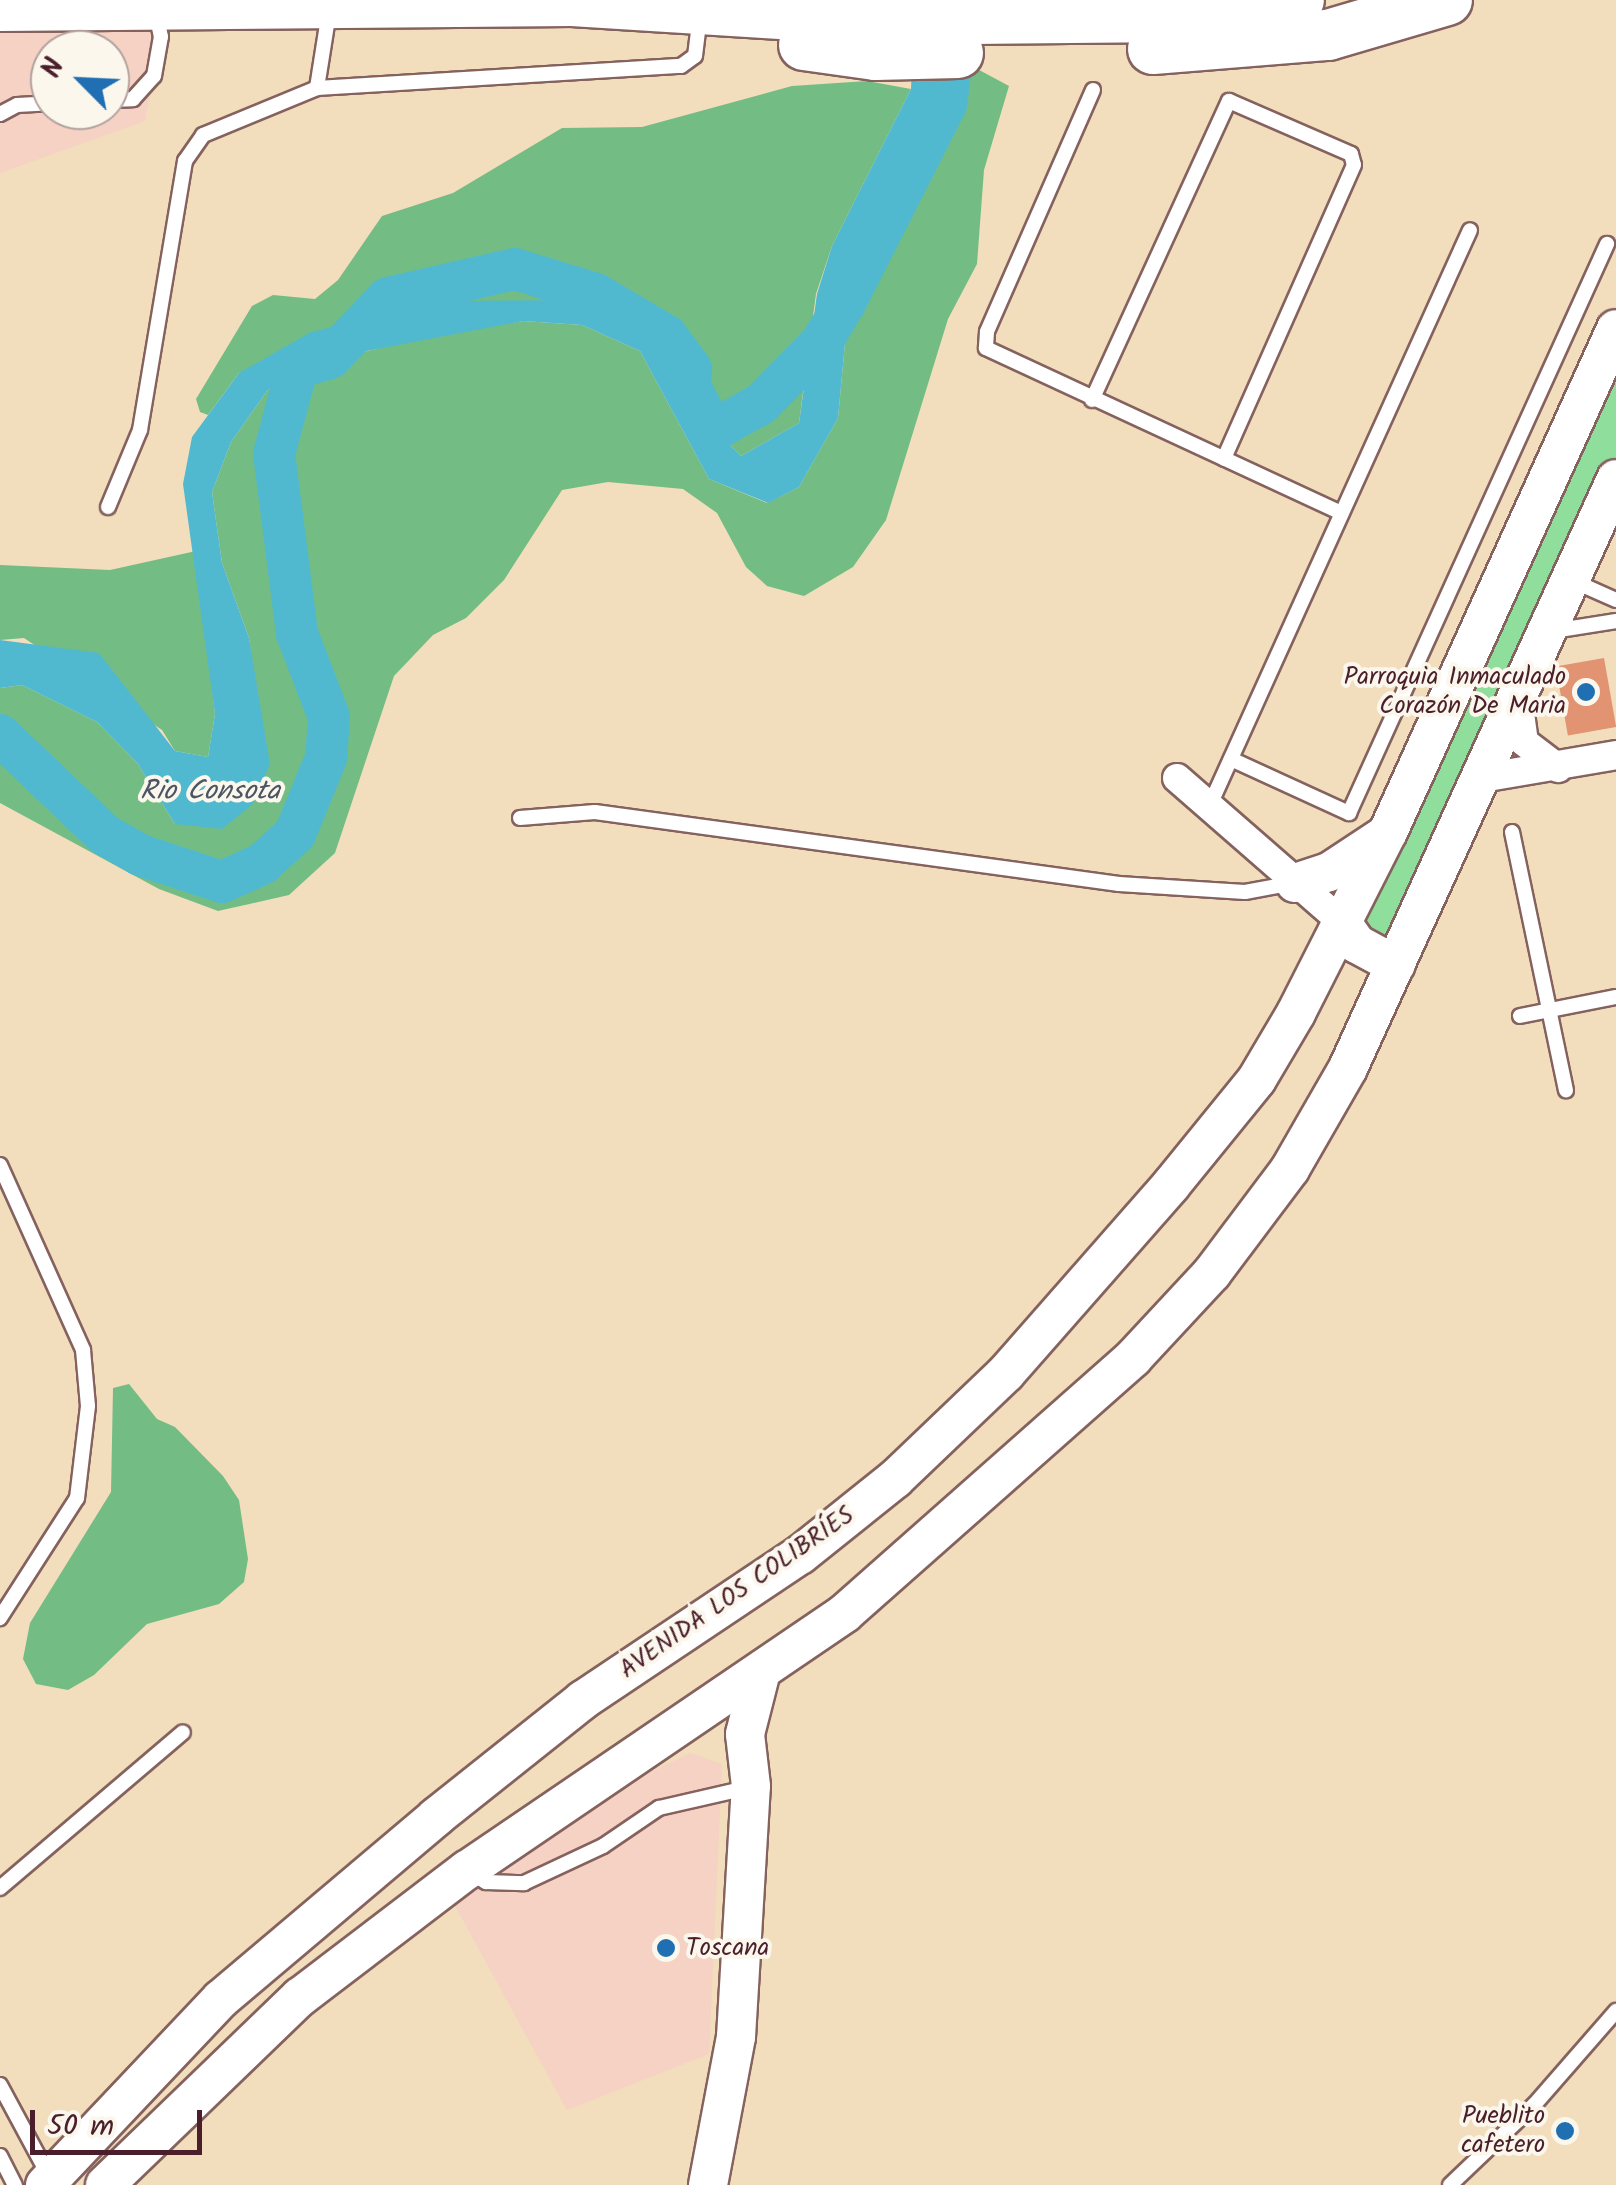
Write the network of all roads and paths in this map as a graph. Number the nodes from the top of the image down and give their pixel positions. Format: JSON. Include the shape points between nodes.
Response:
{"nodes":[{"id":1,"x":1300,"y":0,"type":"edge"},
{"id":2,"x":1447,"y":0,"type":"edge"},
{"id":3,"x":572,"y":1,"type":"edge"},
{"id":4,"x":153,"y":3,"type":"junction"},
{"id":5,"x":331,"y":3,"type":"junction"},
{"id":6,"x":0,"y":6,"type":"edge"},
{"id":7,"x":698,"y":31,"type":"junction"},
{"id":8,"x":1002,"y":35,"type":"junction"},
{"id":9,"x":876,"y":38,"type":"junction"},
{"id":10,"x":317,"y":88,"type":"junction"},
{"id":11,"x":1093,"y":90,"type":"dead end"},
{"id":12,"x":130,"y":99,"type":"edge"},
{"id":13,"x":30,"y":104,"type":"edge"},
{"id":14,"x":0,"y":114,"type":"edge"},
{"id":15,"x":1470,"y":230,"type":"dead end"},
{"id":16,"x":1607,"y":244,"type":"dead end"},
{"id":17,"x":1616,"y":329,"type":"edge"},
{"id":18,"x":1092,"y":400,"type":"junction"},
{"id":19,"x":1224,"y":459,"type":"junction"},
{"id":20,"x":1616,"y":479,"type":"edge"},
{"id":21,"x":108,"y":507,"type":"dead end"},
{"id":22,"x":1342,"y":513,"type":"junction"},
{"id":23,"x":1513,"y":554,"type":"junction"},
{"id":24,"x":1571,"y":580,"type":"junction"},
{"id":25,"x":1616,"y":600,"type":"edge"},
{"id":26,"x":1616,"y":621,"type":"edge"},
{"id":27,"x":1548,"y":632,"type":"junction"},
{"id":28,"x":1518,"y":699,"type":"junction"},
{"id":29,"x":1616,"y":755,"type":"edge"},
{"id":30,"x":1231,"y":759,"type":"junction"},
{"id":31,"x":1558,"y":768,"type":"junction"},
{"id":32,"x":1176,"y":778,"type":"dead end"},
{"id":33,"x":1482,"y":778,"type":"junction"},
{"id":34,"x":1209,"y":807,"type":"junction"},
{"id":35,"x":520,"y":818,"type":"dead end"},
{"id":36,"x":1388,"y":832,"type":"junction"},
{"id":37,"x":1512,"y":832,"type":"dead end"},
{"id":38,"x":1295,"y":882,"type":"junction"},
{"id":39,"x":1340,"y":920,"type":"junction"},
{"id":40,"x":1396,"y":964,"type":"junction"},
{"id":41,"x":1616,"y":997,"type":"edge"},
{"id":42,"x":1548,"y":1010,"type":"junction"},
{"id":43,"x":1520,"y":1016,"type":"dead end"},
{"id":44,"x":1566,"y":1090,"type":"dead end"},
{"id":45,"x":0,"y":1165,"type":"edge"},
{"id":46,"x":0,"y":1618,"type":"edge"},
{"id":47,"x":760,"y":1671,"type":"junction"},
{"id":48,"x":684,"y":1723,"type":"junction"},
{"id":49,"x":183,"y":1732,"type":"dead end"},
{"id":50,"x":745,"y":1734,"type":"junction"},
{"id":51,"x":751,"y":1786,"type":"junction"},
{"id":52,"x":436,"y":1817,"type":"junction"},
{"id":53,"x":468,"y":1870,"type":"junction"},
{"id":54,"x":0,"y":1888,"type":"edge"},
{"id":55,"x":1616,"y":2012,"type":"edge"},
{"id":56,"x":0,"y":2085,"type":"edge"},
{"id":57,"x":0,"y":2156,"type":"edge"},
{"id":58,"x":37,"y":2183,"type":"edge"},
{"id":59,"x":104,"y":2185,"type":"edge"},
{"id":60,"x":708,"y":2185,"type":"edge"},
{"id":61,"x":1450,"y":2185,"type":"edge"}],
"edges":[{"from":1,"to":8,"type":"highway"},
{"from":2,"to":8,"type":"highway","via":[[1378,23],[1278,42]]},
{"from":3,"to":5,"type":"highway"},
{"from":3,"to":7,"type":"highway"},
{"from":3,"to":9,"type":"highway"},
{"from":4,"to":5,"type":"highway"},
{"from":4,"to":6,"type":"highway"},
{"from":4,"to":12,"type":"lane","via":[[161,37],[154,76]]},
{"from":5,"to":10,"type":"lane"},
{"from":7,"to":9,"type":"highway"},
{"from":7,"to":10,"type":"lane","via":[[694,56],[680,66]]},
{"from":8,"to":9,"type":"highway"},
{"from":10,"to":21,"type":"lane","via":[[203,135],[185,162],[140,430]]},
{"from":11,"to":18,"type":"lane","via":[[986,332],[986,348],[995,357]]},
{"from":13,"to":14,"type":"lane"},
{"from":15,"to":22,"type":"lane"},
{"from":16,"to":30,"type":"lane","via":[[1350,813]]},
{"from":17,"to":23,"type":"main road","name":"AVENIDA LOS COLIBRÍES"},
{"from":18,"to":19,"type":"lane"},
{"from":18,"to":19,"type":"lane","via":[[1229,101],[1333,146],[1350,154],[1354,165]]},
{"from":19,"to":22,"type":"lane"},
{"from":20,"to":24,"type":"main road"},
{"from":22,"to":30,"type":"lane"},
{"from":23,"to":24,"type":"main road"},
{"from":23,"to":36,"type":"main road","name":"AVENIDA LOS COLIBRÍES"},
{"from":24,"to":25,"type":"lane"},
{"from":24,"to":27,"type":"main road"},
{"from":26,"to":27,"type":"lane"},
{"from":27,"to":28,"type":"main road"},
{"from":28,"to":31,"type":"street","via":[[1524,742]]},
{"from":28,"to":33,"type":"main road"},
{"from":29,"to":31,"type":"street"},
{"from":30,"to":34,"type":"lane"},
{"from":31,"to":33,"type":"street"},
{"from":32,"to":34,"type":"street"},
{"from":33,"to":40,"type":"main road"},
{"from":34,"to":38,"type":"street"},
{"from":35,"to":38,"type":"lane","via":[[595,812],[1119,884],[1245,892]]},
{"from":36,"to":38,"type":"main road","via":[[1329,872]]},
{"from":36,"to":39,"type":"main road","name":"AVENIDA LOS COLIBRÍES"},
{"from":37,"to":42,"type":"lane"},
{"from":38,"to":39,"type":"street"},
{"from":39,"to":40,"type":"main road","via":[[1357,944]]},
{"from":39,"to":52,"type":"main road","name":"AVENIDA LOS COLIBRÍES","via":[[1257,1079],[1006,1373],[895,1480],[800,1555],[584,1700]]},
{"from":40,"to":47,"type":"main road","via":[[1348,1068],[1290,1169],[1212,1273],[1133,1358],[983,1497],[845,1614]]},
{"from":41,"to":42,"type":"lane"},
{"from":42,"to":43,"type":"lane"},
{"from":42,"to":44,"type":"lane"},
{"from":45,"to":46,"type":"lane","via":[[83,1350],[88,1406],[77,1498]]},
{"from":47,"to":48,"type":"main road"},
{"from":47,"to":50,"type":"main road"},
{"from":48,"to":50,"type":"main road"},
{"from":48,"to":53,"type":"main road"},
{"from":49,"to":54,"type":"lane"},
{"from":50,"to":51,"type":"main road"},
{"from":51,"to":53,"type":"lane","via":[[659,1808],[603,1846],[524,1882],[486,1882]]},
{"from":51,"to":60,"type":"main road","via":[[736,2037]]},
{"from":52,"to":53,"type":"main road"},
{"from":52,"to":58,"type":"main road","name":"AVENIDA LOS COLIBRÍES","via":[[221,1999]]},
{"from":53,"to":59,"type":"main road","via":[[300,1997]]},
{"from":55,"to":61,"type":"lane","via":[[1534,2106]]},
{"from":56,"to":58,"type":"lane"},
{"from":57,"to":58,"type":"lane"}]}
